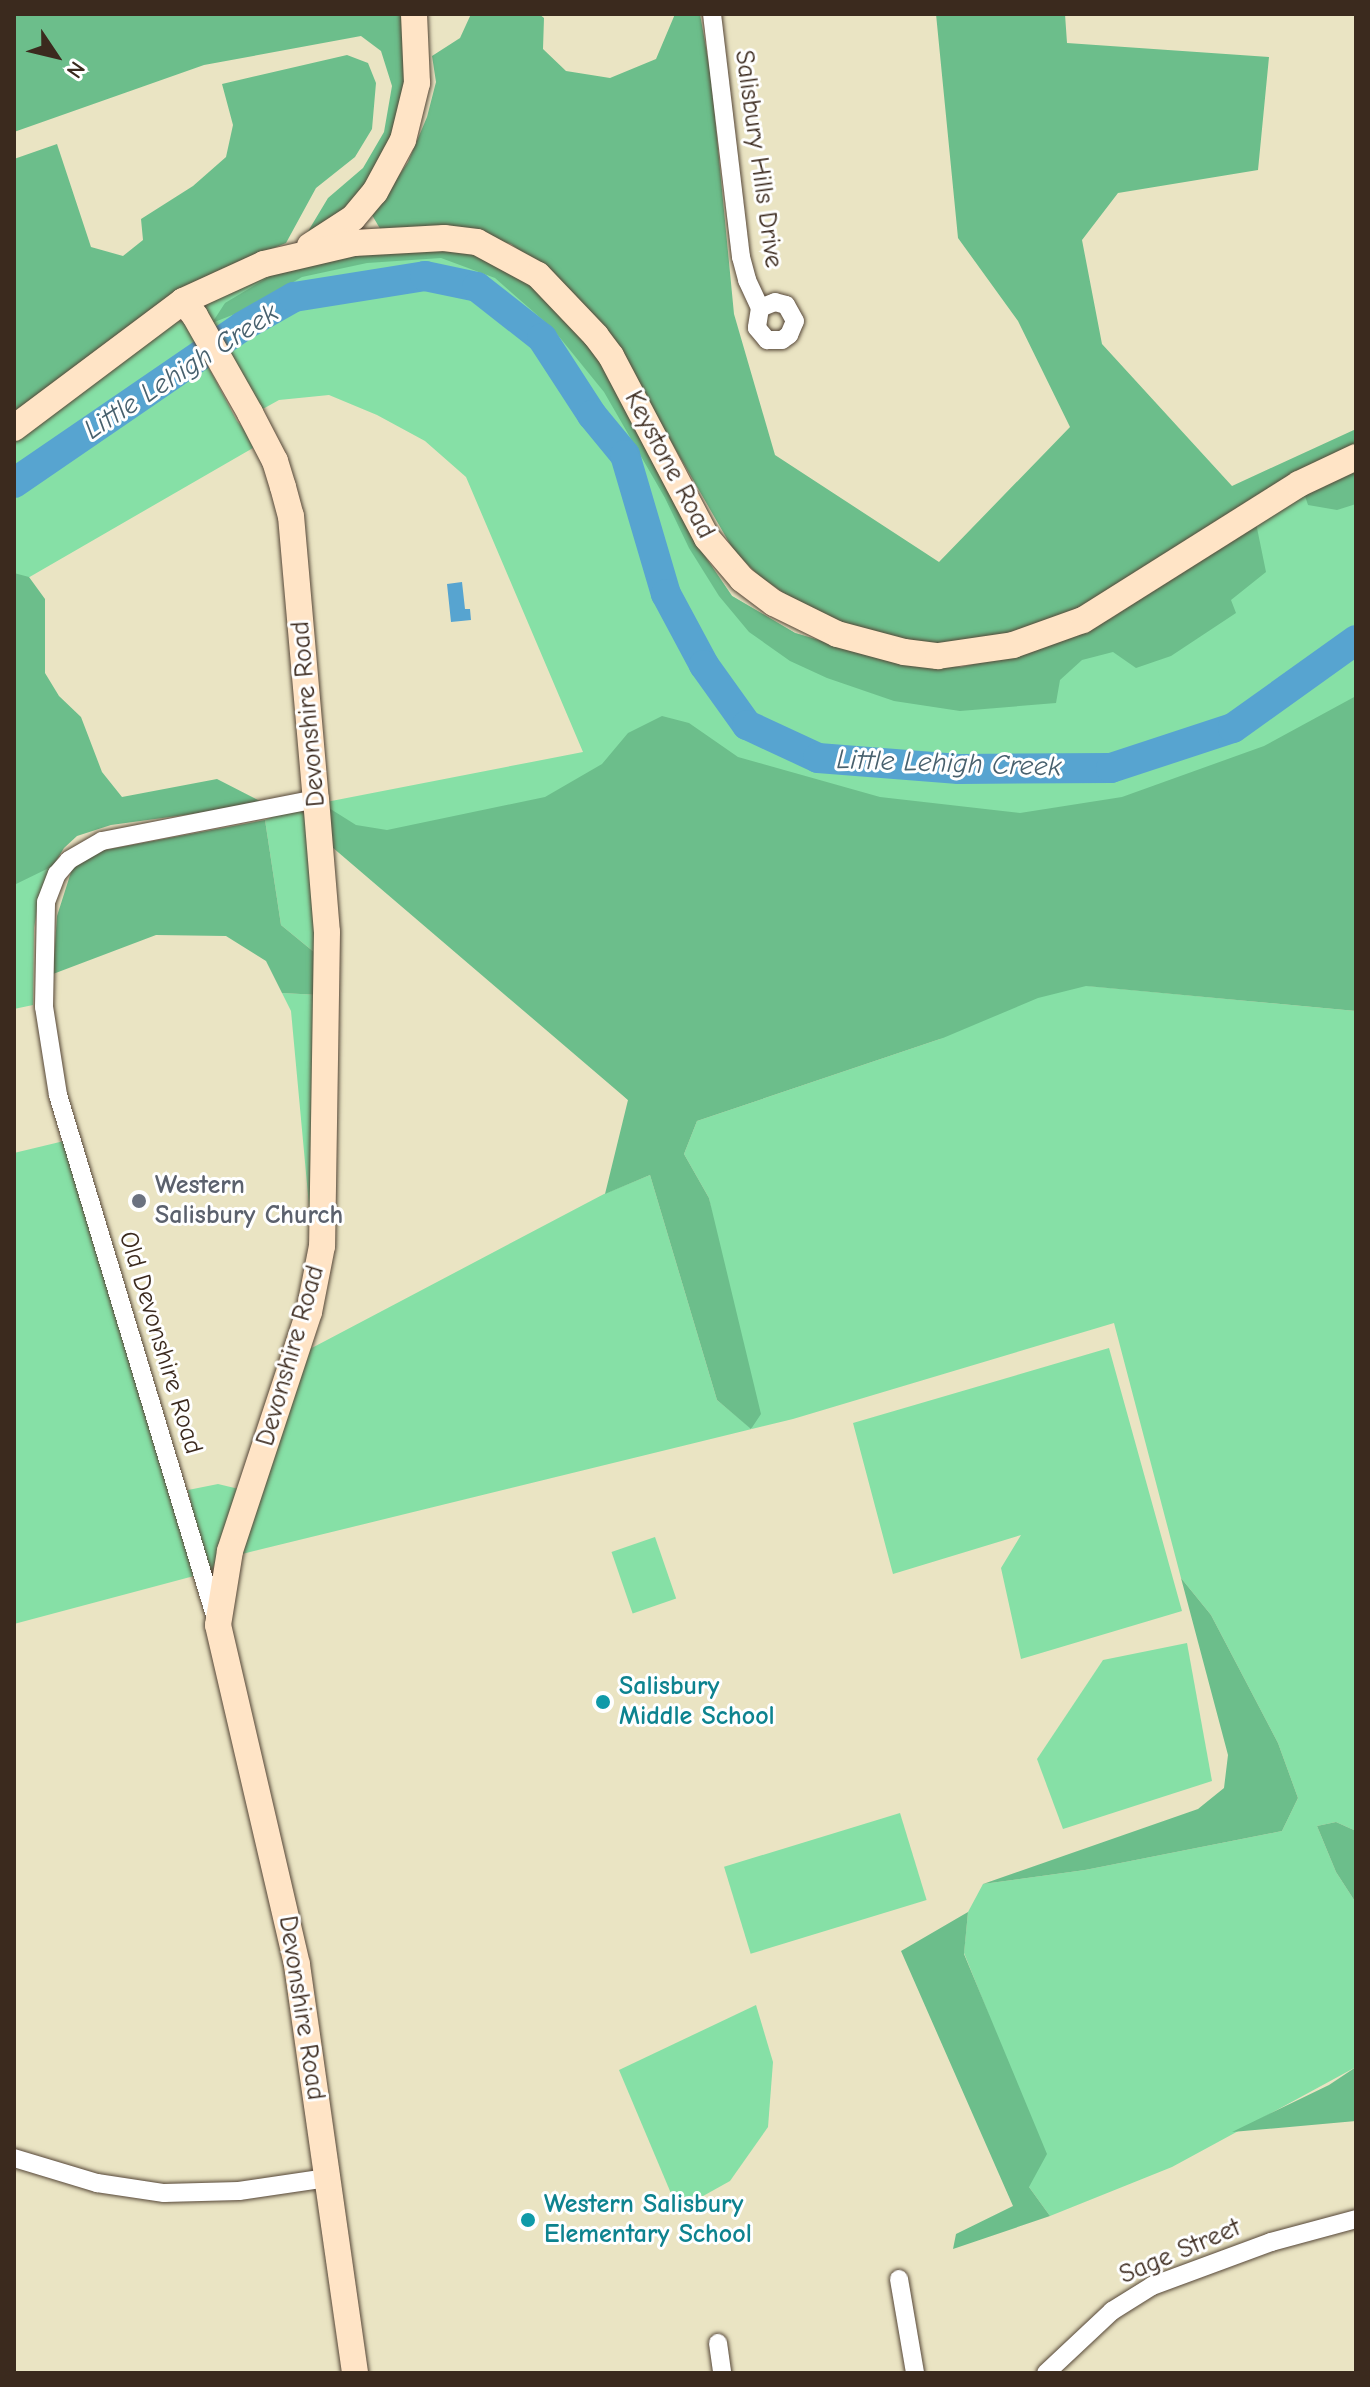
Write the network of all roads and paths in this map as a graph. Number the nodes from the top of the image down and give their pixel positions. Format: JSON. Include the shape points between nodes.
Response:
{"nodes":[{"id":1,"x":414,"y":14,"type":"edge"},
{"id":2,"x":712,"y":14,"type":"edge"},
{"id":3,"x":289,"y":257,"type":"junction"},
{"id":4,"x":189,"y":308,"type":"junction"},
{"id":5,"x":760,"y":308,"type":"dead end"},
{"id":6,"x":14,"y":428,"type":"edge"},
{"id":7,"x":1356,"y":457,"type":"edge"},
{"id":8,"x":316,"y":799,"type":"junction"},
{"id":9,"x":218,"y":1625,"type":"junction"},
{"id":10,"x":14,"y":2158,"type":"edge"},
{"id":11,"x":327,"y":2178,"type":"junction"},
{"id":12,"x":1356,"y":2219,"type":"edge"},
{"id":13,"x":899,"y":2279,"type":"dead end"},
{"id":14,"x":718,"y":2343,"type":"dead end"},
{"id":15,"x":355,"y":2373,"type":"edge"},
{"id":16,"x":722,"y":2373,"type":"edge"},
{"id":17,"x":915,"y":2373,"type":"edge"},
{"id":18,"x":1046,"y":2373,"type":"edge"}],
"edges":[{"from":1,"to":3,"type":"street","via":[[417,83],[391,167],[353,218]]},
{"from":2,"to":5,"type":"street","name":"Salisbury Hills Drive","via":[[741,257]]},
{"from":3,"to":4,"type":"street","name":"Keystone Road","via":[[264,264]]},
{"from":3,"to":7,"type":"street","name":"Keystone Road","via":[[354,243],[444,238],[477,242],[508,256],[557,292],[611,356],[707,538],[742,579],[805,620],[904,652],[976,652],[1037,638],[1083,620],[1299,484]]},
{"from":4,"to":6,"type":"street","name":"Keystone Road"},
{"from":4,"to":8,"type":"street","name":"Devonshire Road","via":[[275,461],[291,516]]},
{"from":8,"to":9,"type":"street","name":"Devonshire Road","via":[[327,932],[322,1246],[309,1312],[230,1551]]},
{"from":8,"to":9,"type":"street","name":"Old Devonshire Road","via":[[102,841],[69,860],[46,902],[44,1007],[58,1095]]},
{"from":9,"to":11,"type":"street","name":"Devonshire Road","via":[[285,1904]]},
{"from":10,"to":11,"type":"street","via":[[75,2178],[164,2193],[239,2191]]},
{"from":11,"to":15,"type":"street","name":"Devonshire Road"},
{"from":12,"to":18,"type":"street","name":"Sage Street","via":[[1271,2242],[1152,2286],[1112,2311]]},
{"from":13,"to":17,"type":"street"},
{"from":14,"to":16,"type":"street"}]}
